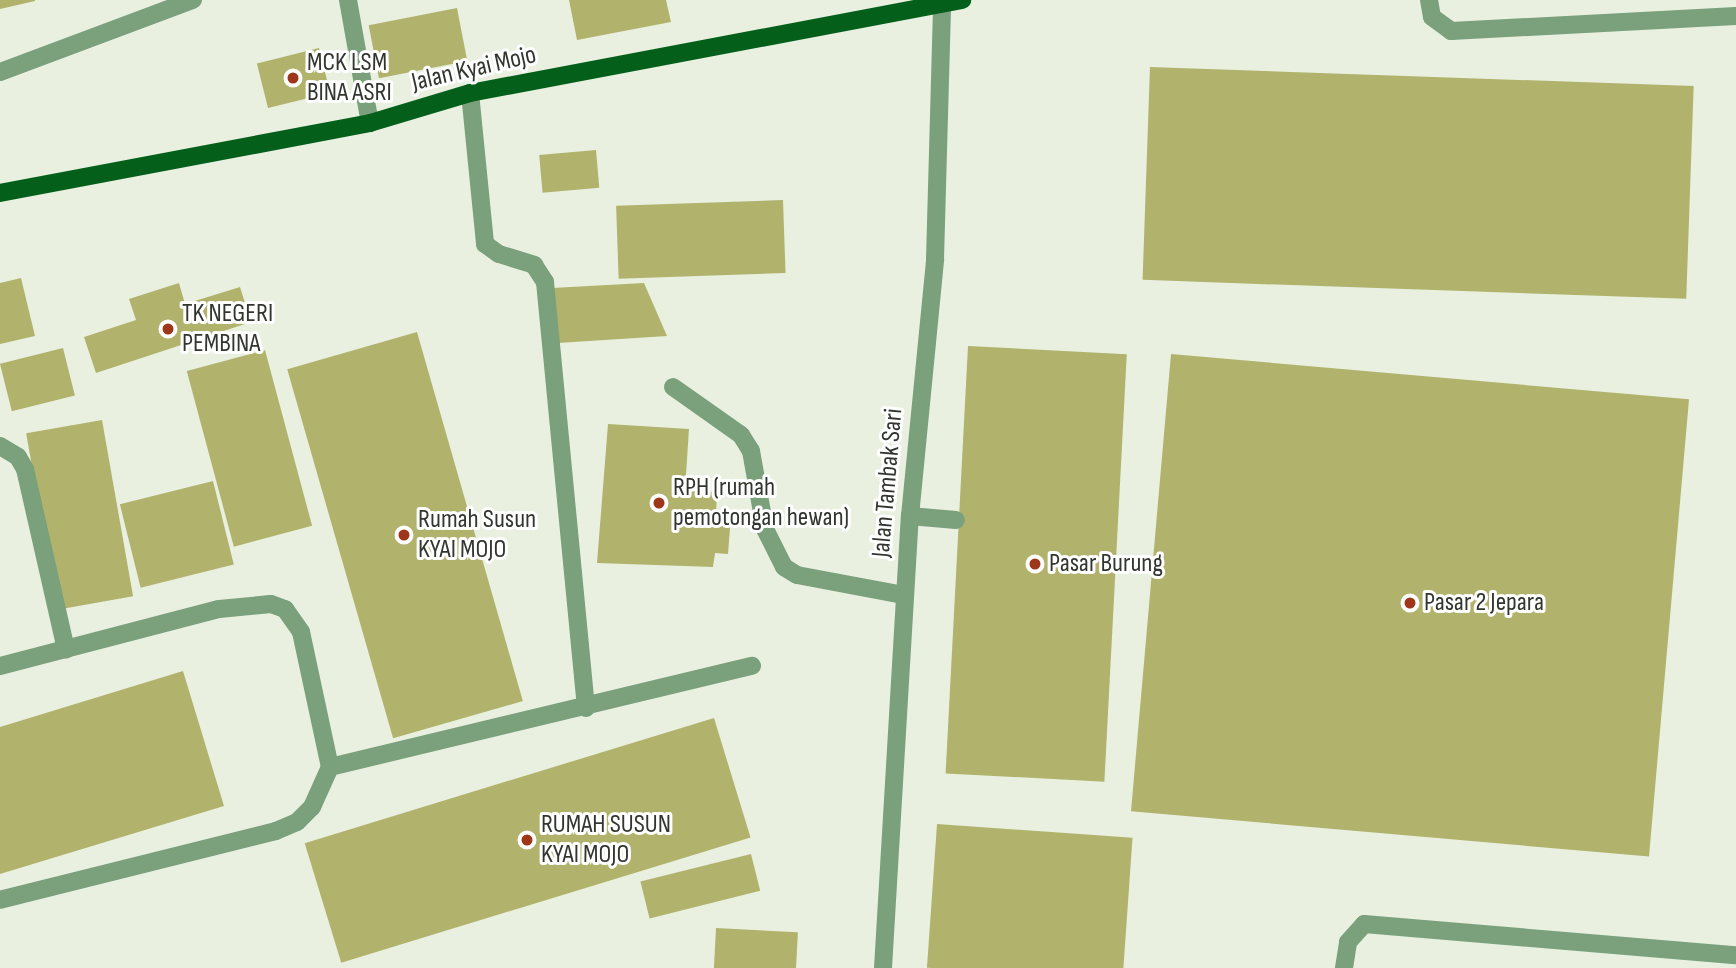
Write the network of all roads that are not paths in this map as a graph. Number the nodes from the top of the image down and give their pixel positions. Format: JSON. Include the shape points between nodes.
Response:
{"nodes":[{"id":1,"x":348,"y":0,"type":"edge"},
{"id":2,"x":962,"y":0,"type":"edge"},
{"id":3,"x":1429,"y":0,"type":"edge"},
{"id":4,"x":190,"y":1,"type":"edge"},
{"id":5,"x":942,"y":4,"type":"junction"},
{"id":6,"x":1736,"y":16,"type":"edge"},
{"id":7,"x":0,"y":72,"type":"edge"},
{"id":8,"x":470,"y":93,"type":"junction"},
{"id":9,"x":369,"y":123,"type":"junction"},
{"id":10,"x":0,"y":193,"type":"edge"},
{"id":11,"x":673,"y":387,"type":"dead end"},
{"id":12,"x":0,"y":446,"type":"edge"},
{"id":13,"x":910,"y":516,"type":"junction"},
{"id":14,"x":956,"y":520,"type":"dead end"},
{"id":15,"x":904,"y":595,"type":"junction"},
{"id":16,"x":66,"y":649,"type":"junction"},
{"id":17,"x":0,"y":666,"type":"edge"},
{"id":18,"x":752,"y":666,"type":"dead end"},
{"id":19,"x":586,"y":708,"type":"junction"},
{"id":20,"x":330,"y":767,"type":"junction"},
{"id":21,"x":0,"y":900,"type":"edge"},
{"id":22,"x":1736,"y":955,"type":"edge"},
{"id":23,"x":883,"y":968,"type":"edge"},
{"id":24,"x":1344,"y":968,"type":"edge"}],
"edges":[{"from":1,"to":9,"type":"street"},
{"from":2,"to":5,"type":"main road","name":"Jalan Kyai Mojo"},
{"from":3,"to":6,"type":"street","via":[[1432,18],[1451,31]]},
{"from":4,"to":7,"type":"street"},
{"from":5,"to":8,"type":"main road","name":"Jalan Kyai Mojo"},
{"from":5,"to":13,"type":"street","name":"Jalan Tambak Sari","via":[[935,259]]},
{"from":8,"to":9,"type":"main road","name":"Jalan Kyai Mojo"},
{"from":8,"to":19,"type":"street","via":[[485,244],[499,254],[534,265],[545,282]]},
{"from":9,"to":10,"type":"main road","name":"Jalan Kyai Mojo"},
{"from":11,"to":15,"type":"street","via":[[741,435],[751,451],[765,529],[784,567],[797,576]]},
{"from":12,"to":16,"type":"street","via":[[18,457],[24,468]]},
{"from":13,"to":14,"type":"street"},
{"from":13,"to":15,"type":"street","name":"Jalan Tambak Sari"},
{"from":15,"to":23,"type":"street","name":"Jalan Tambak Sari"},
{"from":16,"to":17,"type":"street"},
{"from":16,"to":20,"type":"street","via":[[253,603],[285,609],[301,632]]},
{"from":18,"to":19,"type":"street"},
{"from":19,"to":20,"type":"street"},
{"from":20,"to":21,"type":"street","via":[[312,807],[297,822],[276,831]]},
{"from":22,"to":24,"type":"street","via":[[1364,924],[1348,942]]}]}
